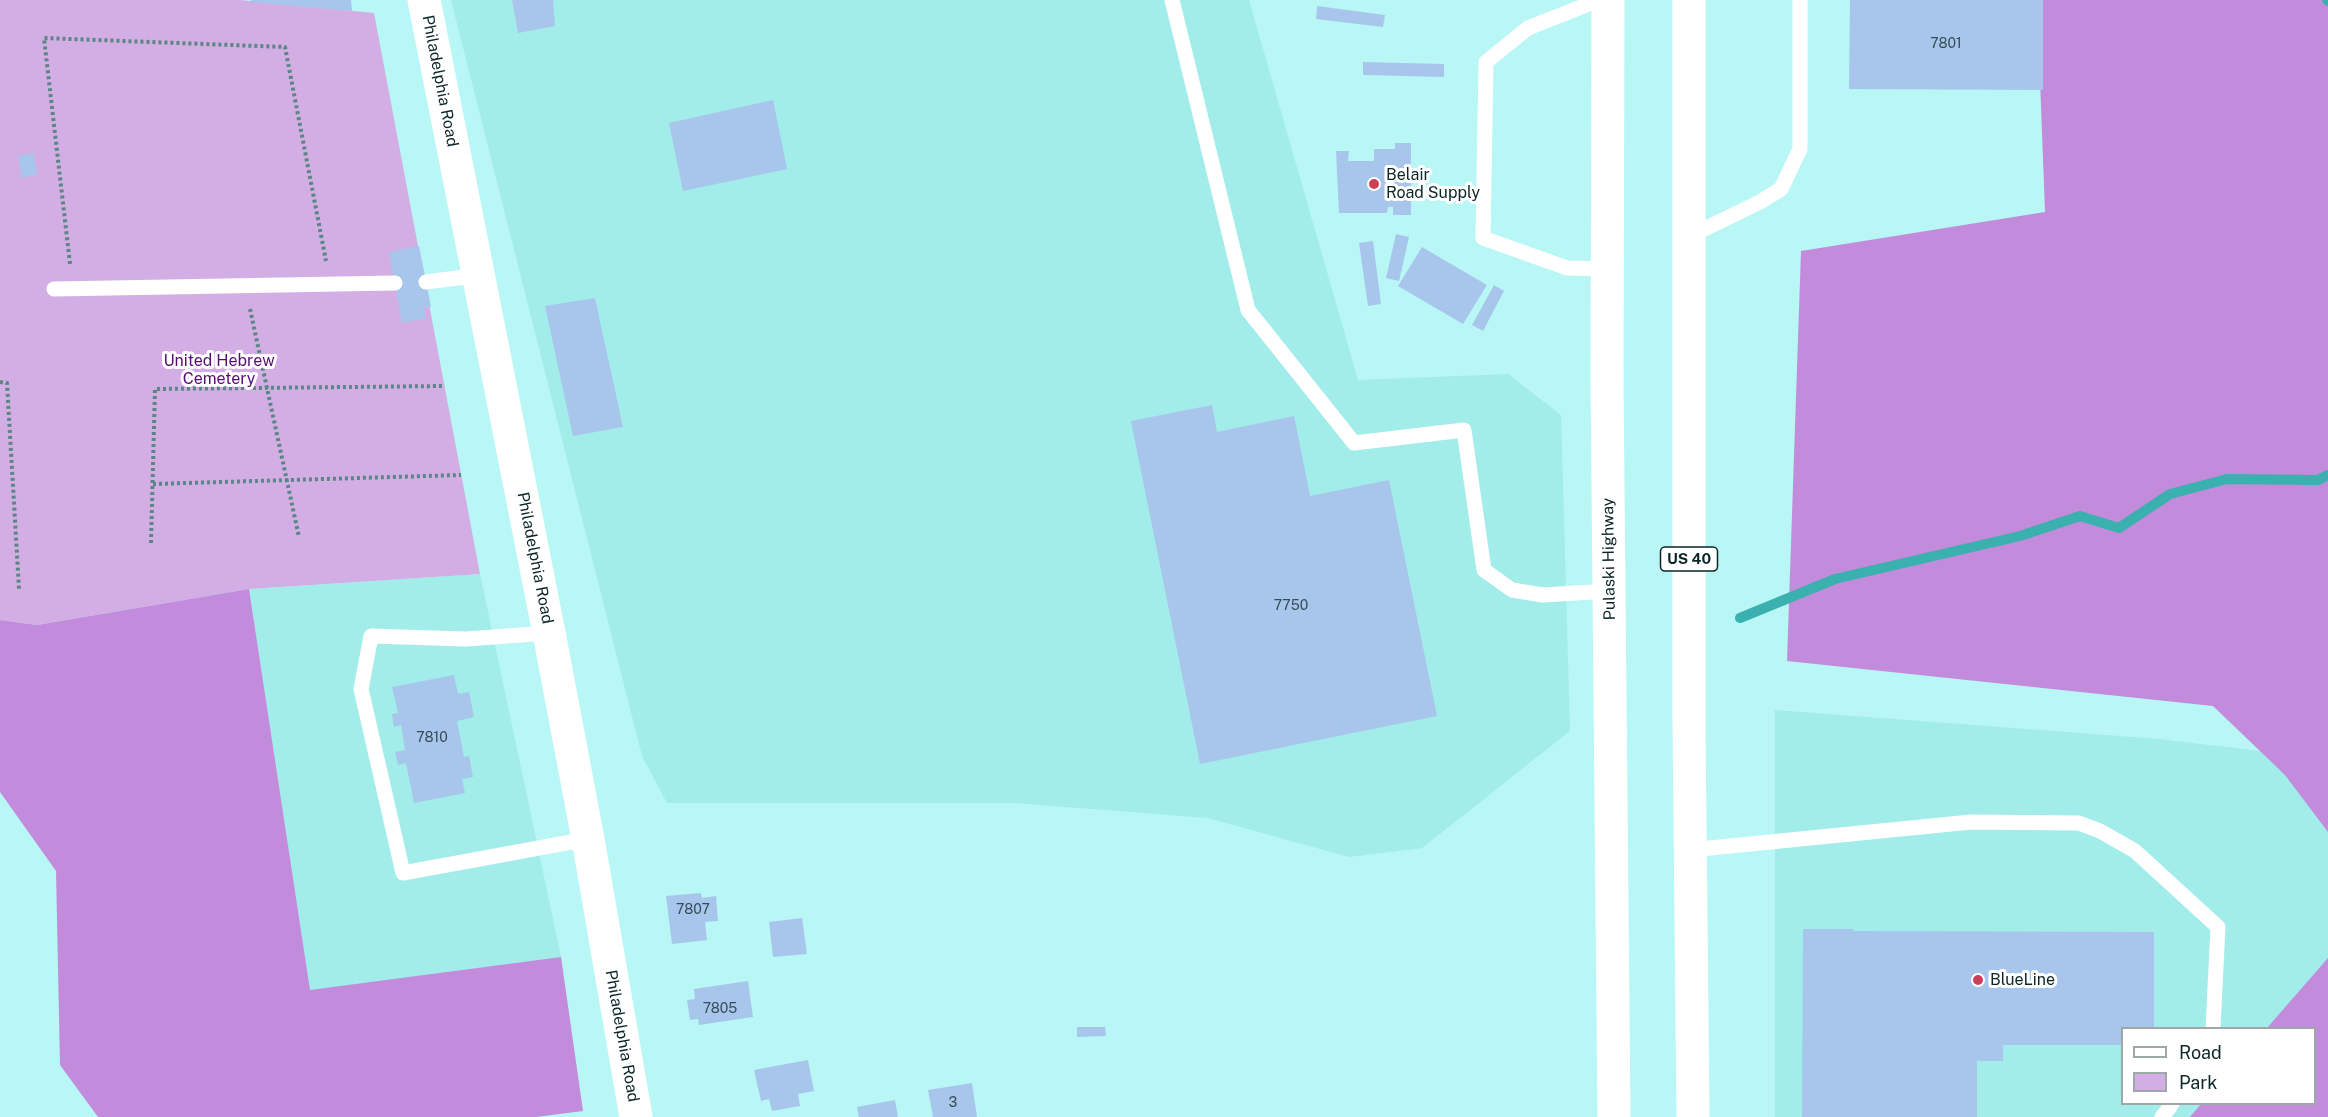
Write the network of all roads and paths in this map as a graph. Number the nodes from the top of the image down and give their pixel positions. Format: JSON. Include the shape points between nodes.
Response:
{"nodes":[{"id":1,"x":424,"y":0,"type":"edge"},
{"id":2,"x":1172,"y":0,"type":"edge"},
{"id":3,"x":1599,"y":0,"type":"edge"},
{"id":4,"x":1608,"y":0,"type":"edge"},
{"id":5,"x":1689,"y":0,"type":"edge"},
{"id":6,"x":1800,"y":0,"type":"edge"},
{"id":7,"x":1688,"y":237,"type":"junction"},
{"id":8,"x":1607,"y":269,"type":"junction"},
{"id":9,"x":480,"y":275,"type":"junction"},
{"id":10,"x":426,"y":282,"type":"dead end"},
{"id":11,"x":395,"y":283,"type":"dead end"},
{"id":12,"x":331,"y":285,"type":"junction"},
{"id":13,"x":245,"y":286,"type":"junction"},
{"id":14,"x":54,"y":290,"type":"dead end"},
{"id":15,"x":73,"y":290,"type":"junction"},
{"id":16,"x":0,"y":382,"type":"edge"},
{"id":17,"x":445,"y":386,"type":"dead end"},
{"id":18,"x":268,"y":387,"type":"junction"},
{"id":19,"x":461,"y":475,"type":"dead end"},
{"id":20,"x":287,"y":481,"type":"junction"},
{"id":21,"x":153,"y":484,"type":"junction"},
{"id":22,"x":299,"y":537,"type":"dead end"},
{"id":23,"x":151,"y":543,"type":"dead end"},
{"id":24,"x":19,"y":589,"type":"dead end"},
{"id":25,"x":1610,"y":591,"type":"junction"},
{"id":26,"x":549,"y":633,"type":"junction"},
{"id":27,"x":588,"y":839,"type":"junction"},
{"id":28,"x":1690,"y":850,"type":"junction"},
{"id":29,"x":2213,"y":1027,"type":"edge"},
{"id":30,"x":2171,"y":1105,"type":"edge"},
{"id":31,"x":636,"y":1117,"type":"edge"},
{"id":32,"x":1614,"y":1117,"type":"edge"},
{"id":33,"x":1693,"y":1117,"type":"edge"},
{"id":34,"x":2162,"y":1117,"type":"edge"}],
"edges":[{"from":1,"to":9,"type":"main road","name":"Philadelphia Road"},
{"from":2,"to":25,"type":"lane","via":[[1248,310],[1354,443],[1464,429],[1484,570],[1512,590],[1543,595]]},
{"from":3,"to":8,"type":"lane","via":[[1528,28],[1486,62],[1483,238],[1567,268]]},
{"from":4,"to":8,"type":"main road","name":"Pulaski Highway"},
{"from":5,"to":7,"type":"main road","number":"US 40"},
{"from":6,"to":7,"type":"lane","via":[[1800,149],[1781,189]]},
{"from":7,"to":28,"type":"main road","number":"US 40"},
{"from":8,"to":25,"type":"main road","name":"Pulaski Highway"},
{"from":9,"to":10,"type":"lane"},
{"from":9,"to":26,"type":"main road","name":"Philadelphia Road"},
{"from":11,"to":12,"type":"lane"},
{"from":12,"to":13,"type":"lane"},
{"from":12,"to":15,"type":"path","via":[[285,47],[44,38]]},
{"from":13,"to":15,"type":"lane"},
{"from":13,"to":18,"type":"path"},
{"from":14,"to":15,"type":"lane"},
{"from":16,"to":24,"type":"path","via":[[7,383]]},
{"from":17,"to":18,"type":"path"},
{"from":18,"to":20,"type":"path"},
{"from":18,"to":21,"type":"path","via":[[155,389]]},
{"from":19,"to":20,"type":"path"},
{"from":20,"to":21,"type":"path"},
{"from":20,"to":22,"type":"path"},
{"from":21,"to":23,"type":"path"},
{"from":25,"to":32,"type":"main road","name":"Pulaski Highway"},
{"from":26,"to":27,"type":"main road","name":"Philadelphia Road"},
{"from":26,"to":27,"type":"lane","via":[[466,639],[371,636],[361,689],[403,873]]},
{"from":27,"to":31,"type":"main road","name":"Philadelphia Road"},
{"from":28,"to":29,"type":"lane","via":[[1971,822],[2079,823],[2135,851],[2218,927]]},
{"from":28,"to":33,"type":"main road","number":"US 40"},
{"from":30,"to":34,"type":"lane"}]}
